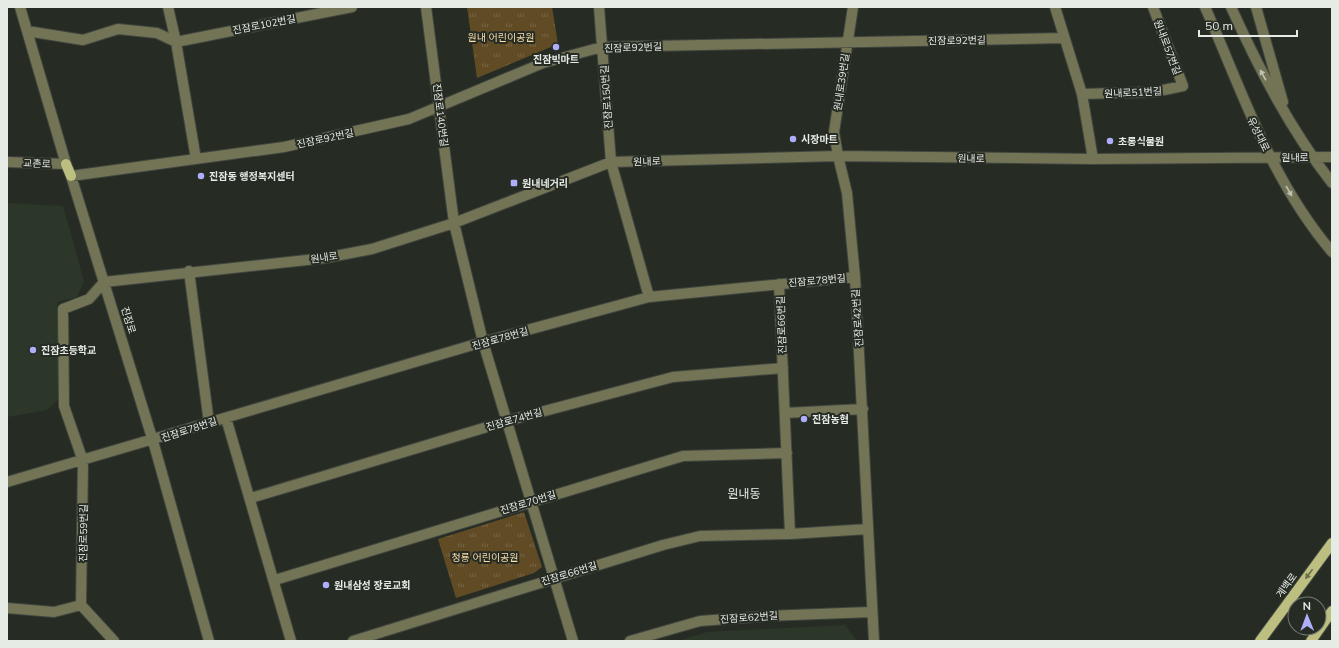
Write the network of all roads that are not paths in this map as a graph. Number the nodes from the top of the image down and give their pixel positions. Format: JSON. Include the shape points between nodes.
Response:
{"nodes":[{"id":1,"x":20,"y":7,"type":"edge"},
{"id":2,"x":168,"y":7,"type":"edge"},
{"id":3,"x":352,"y":7,"type":"edge"},
{"id":4,"x":426,"y":7,"type":"edge"},
{"id":5,"x":599,"y":7,"type":"edge"},
{"id":6,"x":853,"y":7,"type":"edge"},
{"id":7,"x":1055,"y":7,"type":"edge"},
{"id":8,"x":1153,"y":7,"type":"edge"},
{"id":9,"x":1205,"y":7,"type":"edge"},
{"id":10,"x":1231,"y":7,"type":"edge"},
{"id":11,"x":1256,"y":7,"type":"edge"},
{"id":12,"x":27,"y":31,"type":"junction"},
{"id":13,"x":1064,"y":38,"type":"junction"},
{"id":14,"x":176,"y":42,"type":"junction"},
{"id":15,"x":847,"y":42,"type":"junction"},
{"id":16,"x":602,"y":47,"type":"junction"},
{"id":17,"x":1183,"y":86,"type":"joint"},
{"id":18,"x":1082,"y":94,"type":"junction"},
{"id":19,"x":440,"y":107,"type":"junction"},
{"id":20,"x":1289,"y":122,"type":"junction"},
{"id":21,"x":838,"y":156,"type":"junction"},
{"id":22,"x":1270,"y":157,"type":"junction"},
{"id":23,"x":1311,"y":157,"type":"junction"},
{"id":24,"x":1332,"y":157,"type":"edge"},
{"id":25,"x":196,"y":159,"type":"junction"},
{"id":26,"x":1093,"y":159,"type":"junction"},
{"id":27,"x":7,"y":162,"type":"edge"},
{"id":28,"x":611,"y":162,"type":"junction"},
{"id":29,"x":66,"y":164,"type":"junction"},
{"id":30,"x":71,"y":176,"type":"junction"},
{"id":31,"x":1332,"y":183,"type":"edge"},
{"id":32,"x":454,"y":222,"type":"junction"},
{"id":33,"x":1332,"y":252,"type":"edge"},
{"id":34,"x":189,"y":271,"type":"junction"},
{"id":35,"x":855,"y":277,"type":"junction"},
{"id":36,"x":104,"y":282,"type":"junction"},
{"id":37,"x":780,"y":284,"type":"junction"},
{"id":38,"x":649,"y":297,"type":"junction"},
{"id":39,"x":483,"y":342,"type":"junction"},
{"id":40,"x":783,"y":368,"type":"junction"},
{"id":41,"x":863,"y":409,"type":"junction"},
{"id":42,"x":785,"y":414,"type":"junction"},
{"id":43,"x":226,"y":418,"type":"junction"},
{"id":44,"x":507,"y":421,"type":"junction"},
{"id":45,"x":209,"y":423,"type":"junction"},
{"id":46,"x":153,"y":441,"type":"junction"},
{"id":47,"x":787,"y":453,"type":"junction"},
{"id":48,"x":83,"y":461,"type":"junction"},
{"id":49,"x":7,"y":482,"type":"edge"},
{"id":50,"x":251,"y":498,"type":"junction"},
{"id":51,"x":531,"y":501,"type":"junction"},
{"id":52,"x":868,"y":529,"type":"junction"},
{"id":53,"x":790,"y":534,"type":"junction"},
{"id":54,"x":1332,"y":543,"type":"edge"},
{"id":55,"x":554,"y":578,"type":"junction"},
{"id":56,"x":275,"y":580,"type":"junction"},
{"id":57,"x":81,"y":605,"type":"junction"},
{"id":58,"x":7,"y":608,"type":"edge"},
{"id":59,"x":871,"y":612,"type":"junction"},
{"id":60,"x":1332,"y":612,"type":"edge"},
{"id":61,"x":114,"y":641,"type":"edge"},
{"id":62,"x":209,"y":641,"type":"edge"},
{"id":63,"x":291,"y":641,"type":"edge"},
{"id":64,"x":353,"y":641,"type":"edge"},
{"id":65,"x":573,"y":641,"type":"edge"},
{"id":66,"x":630,"y":641,"type":"edge"},
{"id":67,"x":874,"y":641,"type":"edge"},
{"id":68,"x":1260,"y":641,"type":"edge"},
{"id":69,"x":1311,"y":641,"type":"edge"}],
"edges":[{"from":1,"to":12,"type":"street","name":"진잠로"},
{"from":2,"to":14,"type":"street"},
{"from":3,"to":14,"type":"street","name":"진잠로102번길"},
{"from":4,"to":19,"type":"street","name":"진잠로140번길"},
{"from":5,"to":16,"type":"street","name":"진잠로150번길"},
{"from":6,"to":15,"type":"street","name":"원내로39번길"},
{"from":7,"to":13,"type":"street"},
{"from":8,"to":17,"type":"street","name":"원내로57번길"},
{"from":9,"to":22,"type":"street","name":"유성대로","via":[[1253,123]]},
{"from":20,"to":10,"type":"street","one_way":true,"via":[[1252,54]]},
{"from":11,"to":20,"type":"street"},
{"from":12,"to":14,"type":"street","via":[[84,40],[118,29],[157,33]]},
{"from":12,"to":29,"type":"street","name":"진잠로"},
{"from":13,"to":15,"type":"street","name":"진잠로92번길"},
{"from":13,"to":18,"type":"street"},
{"from":14,"to":25,"type":"street"},
{"from":15,"to":16,"type":"street","name":"진잠로92번길"},
{"from":15,"to":21,"type":"street","name":"원내로39번길","via":[[834,132]]},
{"from":16,"to":19,"type":"street","name":"진잠로92번길","via":[[543,63]]},
{"from":16,"to":28,"type":"street","name":"진잠로150번길"},
{"from":17,"to":18,"type":"street","name":"원내로51번길","via":[[1154,92]]},
{"from":18,"to":26,"type":"street"},
{"from":19,"to":25,"type":"street","name":"진잠로92번길","via":[[409,119],[284,147]]},
{"from":19,"to":32,"type":"street","name":"진잠로140번길"},
{"from":20,"to":23,"type":"street"},
{"from":21,"to":26,"type":"street","name":"원내로"},
{"from":21,"to":28,"type":"street","name":"원내로"},
{"from":21,"to":35,"type":"street","name":"진잠로42번길","via":[[847,193]]},
{"from":22,"to":23,"type":"street","name":"원내로"},
{"from":22,"to":26,"type":"street","name":"원내로"},
{"from":22,"to":33,"type":"street","name":"유성대로","one_way":true,"via":[[1295,201]]},
{"from":23,"to":24,"type":"street","name":"원내로"},
{"from":23,"to":31,"type":"street"},
{"from":25,"to":30,"type":"street","name":"진잠로92번길"},
{"from":27,"to":29,"type":"street","name":"교촌로"},
{"from":28,"to":32,"type":"street","name":"원내로"},
{"from":28,"to":38,"type":"street"},
{"from":29,"to":30,"type":"main road","name":"진잠로"},
{"from":30,"to":36,"type":"street","name":"진잠로"},
{"from":32,"to":34,"type":"street","name":"원내로","via":[[372,249],[325,258]]},
{"from":32,"to":39,"type":"street"},
{"from":34,"to":36,"type":"street","name":"원내로"},
{"from":34,"to":45,"type":"street"},
{"from":35,"to":37,"type":"street","name":"진잠로78번길"},
{"from":35,"to":41,"type":"street","name":"진잠로42번길"},
{"from":36,"to":46,"type":"street","name":"진잠로"},
{"from":36,"to":48,"type":"street","name":"진잠로59번길","via":[[89,299],[63,309],[64,406]]},
{"from":37,"to":38,"type":"street","name":"진잠로78번길"},
{"from":37,"to":40,"type":"street","name":"진잠로66번길"},
{"from":38,"to":39,"type":"street","name":"진잠로78번길"},
{"from":39,"to":43,"type":"street","name":"진잠로78번길"},
{"from":39,"to":44,"type":"street"},
{"from":40,"to":42,"type":"street","name":"진잠로66번길"},
{"from":40,"to":44,"type":"street","name":"진잠로74번길","via":[[673,376]]},
{"from":41,"to":42,"type":"street"},
{"from":41,"to":52,"type":"street","name":"진잠로42번길"},
{"from":42,"to":47,"type":"street","name":"진잠로66번길"},
{"from":43,"to":45,"type":"street","name":"진잠로78번길"},
{"from":43,"to":50,"type":"street"},
{"from":44,"to":50,"type":"street","name":"진잠로74번길"},
{"from":44,"to":51,"type":"street"},
{"from":45,"to":46,"type":"street","name":"진잠로78번길"},
{"from":46,"to":48,"type":"street","name":"진잠로78번길"},
{"from":46,"to":62,"type":"street","name":"진잠로"},
{"from":47,"to":51,"type":"street","name":"진잠로70번길","via":[[683,456]]},
{"from":47,"to":53,"type":"street","name":"진잠로66번길"},
{"from":48,"to":49,"type":"street"},
{"from":48,"to":57,"type":"street","name":"진잠로59번길"},
{"from":50,"to":56,"type":"street"},
{"from":51,"to":55,"type":"street"},
{"from":51,"to":56,"type":"street","name":"진잠로70번길"},
{"from":52,"to":53,"type":"street","name":"진잠로66번길"},
{"from":52,"to":59,"type":"street","name":"진잠로42번길"},
{"from":53,"to":55,"type":"street","name":"진잠로66번길","via":[[700,536],[663,544]]},
{"from":54,"to":68,"type":"main road","name":"계백로","one_way":true},
{"from":55,"to":64,"type":"street","name":"진잠로66번길"},
{"from":55,"to":65,"type":"street"},
{"from":56,"to":63,"type":"street"},
{"from":57,"to":58,"type":"street","via":[[54,612]]},
{"from":57,"to":61,"type":"street"},
{"from":59,"to":66,"type":"street","name":"진잠로62번길","via":[[766,616],[700,622]]},
{"from":59,"to":67,"type":"street","name":"진잠로42번길"},
{"from":60,"to":69,"type":"main road"}]}
